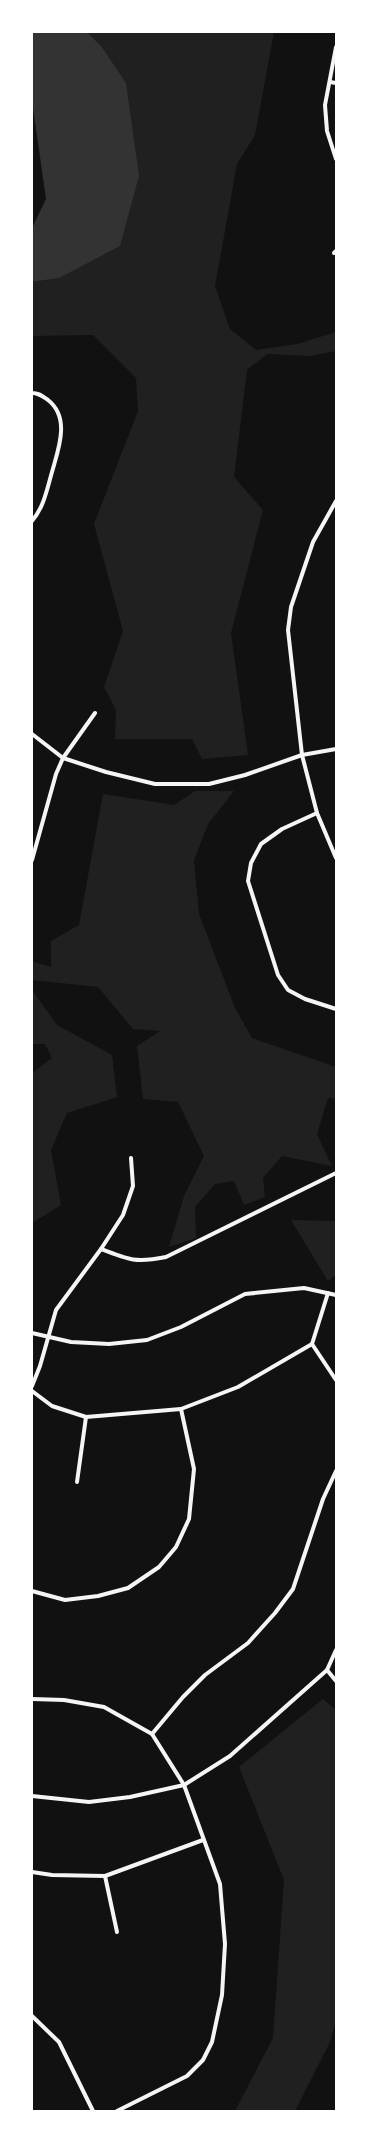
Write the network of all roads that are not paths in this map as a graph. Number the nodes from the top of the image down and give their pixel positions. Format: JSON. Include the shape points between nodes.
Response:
{"nodes":[{"id":1,"x":336,"y":47,"type":"edge"},
{"id":2,"x":330,"y":82,"type":"junction"},
{"id":3,"x":336,"y":83,"type":"edge"},
{"id":4,"x":336,"y":160,"type":"edge"},
{"id":5,"x":32,"y":393,"type":"edge"},
{"id":6,"x":336,"y":501,"type":"edge"},
{"id":7,"x":32,"y":521,"type":"edge"},
{"id":8,"x":95,"y":713,"type":"dead end"},
{"id":9,"x":32,"y":734,"type":"edge"},
{"id":10,"x":336,"y":749,"type":"edge"},
{"id":11,"x":302,"y":755,"type":"junction"},
{"id":12,"x":63,"y":758,"type":"junction"},
{"id":13,"x":318,"y":813,"type":"junction"},
{"id":14,"x":336,"y":858,"type":"edge"},
{"id":15,"x":32,"y":860,"type":"edge"},
{"id":16,"x":336,"y":1009,"type":"edge"},
{"id":17,"x":131,"y":1158,"type":"dead end"},
{"id":18,"x":336,"y":1173,"type":"edge"},
{"id":19,"x":101,"y":1250,"type":"junction"},
{"id":20,"x":328,"y":1293,"type":"junction"},
{"id":21,"x":336,"y":1295,"type":"edge"},
{"id":22,"x":32,"y":1333,"type":"edge"},
{"id":23,"x":47,"y":1337,"type":"junction"},
{"id":24,"x":312,"y":1344,"type":"junction"},
{"id":25,"x":336,"y":1380,"type":"edge"},
{"id":26,"x":32,"y":1386,"type":"edge"},
{"id":27,"x":32,"y":1391,"type":"edge"},
{"id":28,"x":181,"y":1409,"type":"junction"},
{"id":29,"x":86,"y":1417,"type":"junction"},
{"id":30,"x":336,"y":1471,"type":"edge"},
{"id":31,"x":77,"y":1482,"type":"dead end"},
{"id":32,"x":32,"y":1591,"type":"edge"},
{"id":33,"x":336,"y":1650,"type":"edge"},
{"id":34,"x":327,"y":1670,"type":"junction"},
{"id":35,"x":336,"y":1681,"type":"edge"},
{"id":36,"x":32,"y":1700,"type":"edge"},
{"id":37,"x":152,"y":1734,"type":"junction"},
{"id":38,"x":184,"y":1785,"type":"junction"},
{"id":39,"x":32,"y":1796,"type":"edge"},
{"id":40,"x":203,"y":1840,"type":"junction"},
{"id":41,"x":32,"y":1872,"type":"edge"},
{"id":42,"x":105,"y":1876,"type":"junction"},
{"id":43,"x":117,"y":1932,"type":"dead end"},
{"id":44,"x":32,"y":2016,"type":"edge"},
{"id":45,"x":92,"y":2111,"type":"edge"},
{"id":46,"x":117,"y":2111,"type":"edge"}],
"edges":[{"from":1,"to":2,"type":"street"},
{"from":2,"to":3,"type":"street"},
{"from":2,"to":4,"type":"street","via":[[325,105],[327,132]]},
{"from":5,"to":7,"type":"street","via":[[39,394],[54,405],[60,420],[61,440],[45,497]]},
{"from":6,"to":11,"type":"street","via":[[313,542],[291,607],[288,630]]},
{"from":8,"to":12,"type":"street"},
{"from":9,"to":12,"type":"street"},
{"from":10,"to":11,"type":"street"},
{"from":11,"to":12,"type":"street","via":[[245,775],[209,784],[155,784]]},
{"from":11,"to":13,"type":"street"},
{"from":12,"to":15,"type":"street","via":[[56,774]]},
{"from":13,"to":14,"type":"street"},
{"from":13,"to":16,"type":"street","via":[[282,829],[262,844],[250,863],[248,881],[278,975],[288,990]]},
{"from":17,"to":19,"type":"street","via":[[133,1186],[123,1215]]},
{"from":18,"to":19,"type":"street","via":[[166,1257],[142,1262],[121,1258]]},
{"from":19,"to":23,"type":"street","via":[[56,1310]]},
{"from":20,"to":21,"type":"street"},
{"from":20,"to":23,"type":"street","via":[[304,1288],[245,1294],[181,1327],[146,1340],[109,1344],[71,1342]]},
{"from":20,"to":24,"type":"street"},
{"from":22,"to":23,"type":"street"},
{"from":23,"to":26,"type":"street"},
{"from":24,"to":25,"type":"street"},
{"from":24,"to":28,"type":"street","via":[[238,1388]]},
{"from":27,"to":29,"type":"street","via":[[52,1406]]},
{"from":28,"to":29,"type":"street"},
{"from":28,"to":32,"type":"street","via":[[194,1469],[189,1519],[176,1547],[159,1567],[128,1588],[98,1596],[65,1600]]},
{"from":29,"to":31,"type":"street"},
{"from":30,"to":37,"type":"street","via":[[323,1499],[293,1589],[276,1613],[248,1643],[205,1676],[183,1697]]},
{"from":33,"to":34,"type":"street"},
{"from":34,"to":35,"type":"street"},
{"from":34,"to":38,"type":"street","via":[[230,1756]]},
{"from":36,"to":37,"type":"street","via":[[64,1700],[104,1707]]},
{"from":37,"to":38,"type":"street"},
{"from":38,"to":39,"type":"street","via":[[130,1797],[89,1802]]},
{"from":38,"to":40,"type":"street"},
{"from":40,"to":42,"type":"street"},
{"from":40,"to":46,"type":"street","via":[[220,1884],[225,1944],[222,1995],[212,2042],[203,2060],[186,2076]]},
{"from":41,"to":42,"type":"street"},
{"from":42,"to":43,"type":"street"},
{"from":44,"to":45,"type":"street","via":[[59,2042]]}]}
